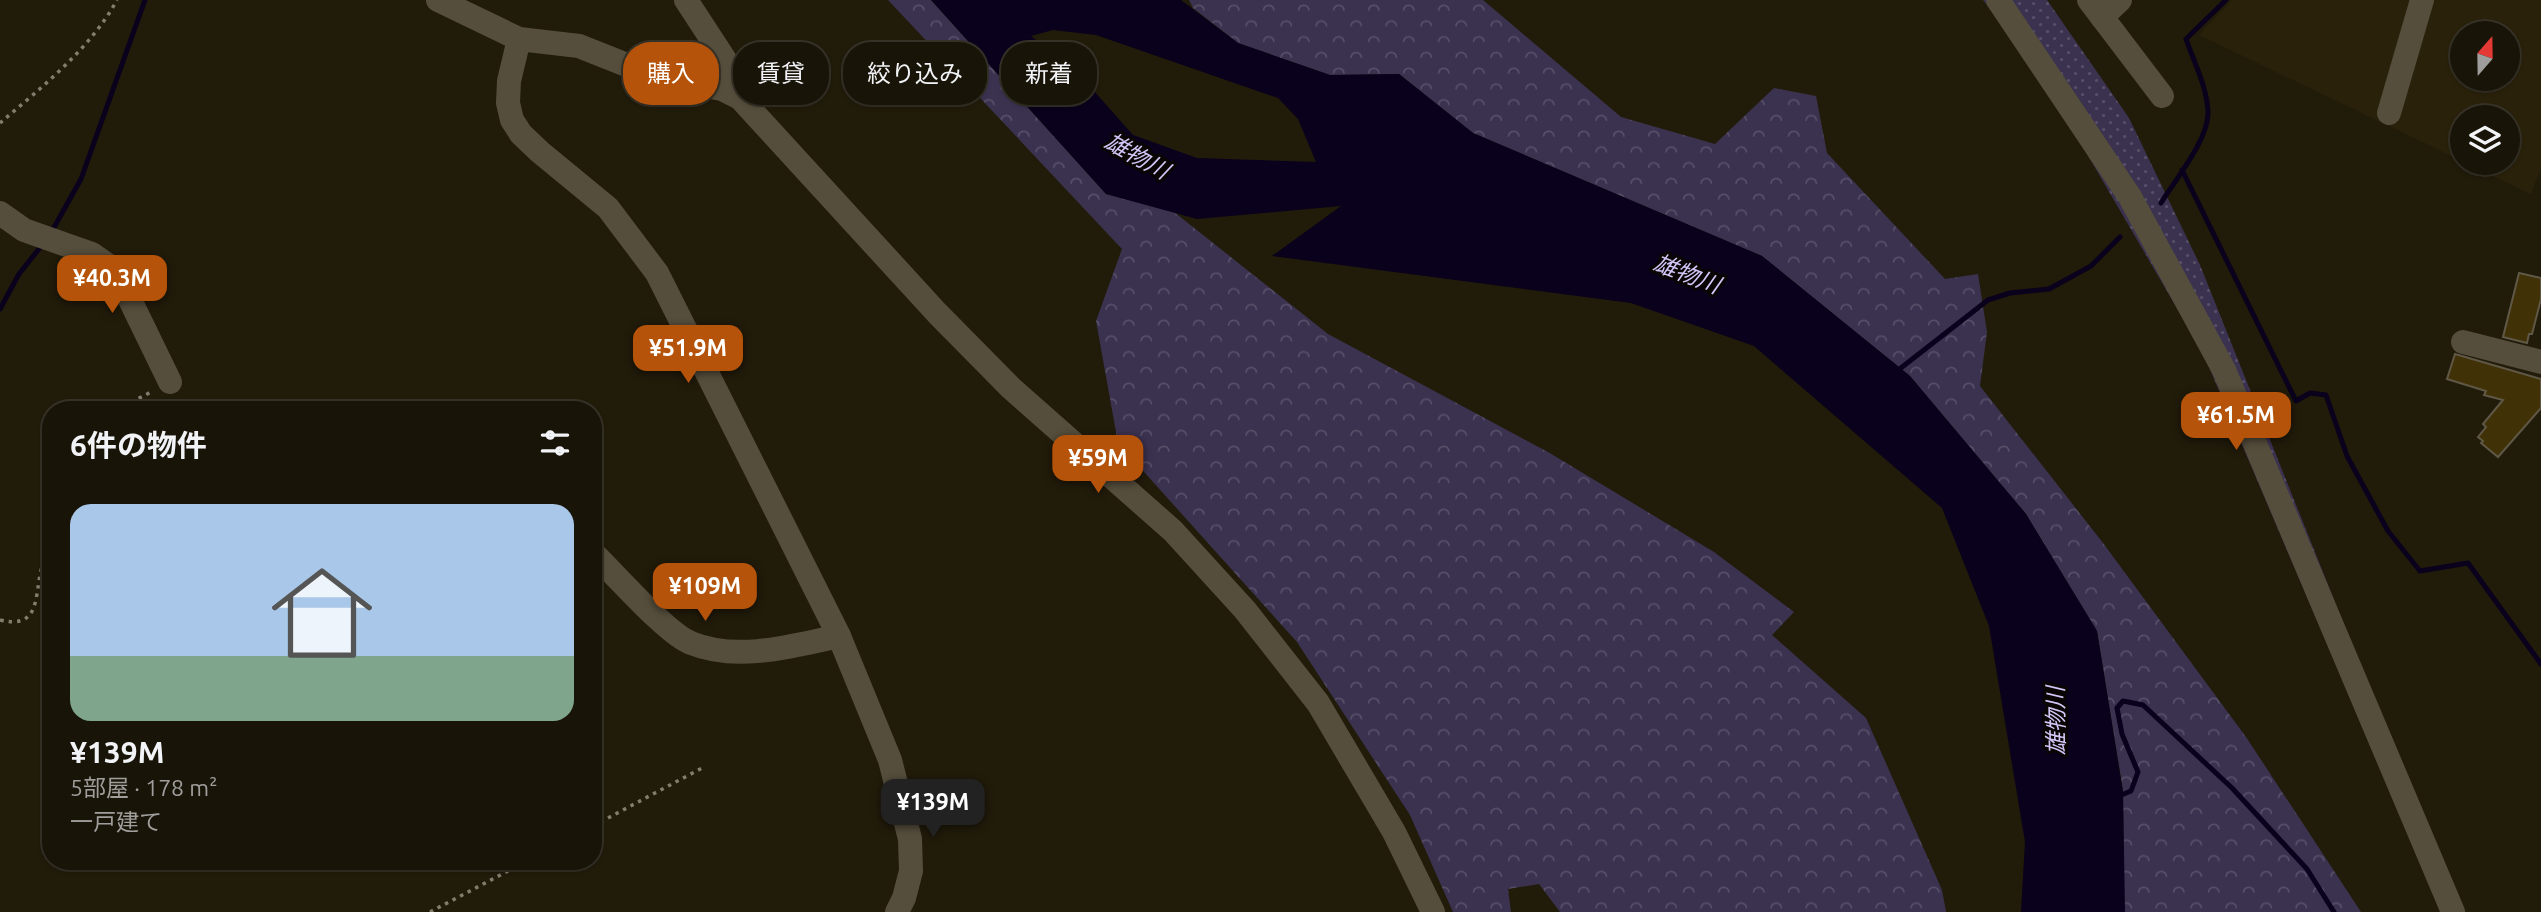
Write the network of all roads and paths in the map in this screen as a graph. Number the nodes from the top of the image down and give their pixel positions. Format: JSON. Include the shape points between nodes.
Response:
{"nodes":[{"id":1,"x":117,"y":0,"type":"edge"},
{"id":2,"x":438,"y":0,"type":"edge"},
{"id":3,"x":686,"y":0,"type":"edge"},
{"id":4,"x":1998,"y":0,"type":"edge"},
{"id":5,"x":2422,"y":0,"type":"edge"},
{"id":6,"x":2104,"y":6,"type":"edge"},
{"id":7,"x":519,"y":40,"type":"junction"},
{"id":8,"x":733,"y":75,"type":"edge"},
{"id":9,"x":733,"y":94,"type":"edge"},
{"id":10,"x":2162,"y":96,"type":"dead end"},
{"id":11,"x":746,"y":105,"type":"edge"},
{"id":12,"x":2389,"y":113,"type":"dead end"},
{"id":13,"x":0,"y":123,"type":"edge"},
{"id":14,"x":0,"y":213,"type":"edge"},
{"id":15,"x":2463,"y":342,"type":"dead end"},
{"id":16,"x":2541,"y":362,"type":"edge"},
{"id":17,"x":170,"y":382,"type":"joint"},
{"id":18,"x":133,"y":401,"type":"edge"},
{"id":19,"x":602,"y":562,"type":"edge"},
{"id":20,"x":42,"y":568,"type":"edge"},
{"id":21,"x":0,"y":620,"type":"edge"},
{"id":22,"x":839,"y":636,"type":"junction"},
{"id":23,"x":702,"y":768,"type":"dead end"},
{"id":24,"x":602,"y":821,"type":"edge"},
{"id":25,"x":510,"y":870,"type":"edge"},
{"id":26,"x":430,"y":912,"type":"edge"},
{"id":27,"x":897,"y":912,"type":"edge"},
{"id":28,"x":1433,"y":912,"type":"edge"},
{"id":29,"x":2453,"y":912,"type":"edge"}],
"edges":[{"from":1,"to":13,"type":"path","via":[[108,17],[49,80]]},
{"from":2,"to":7,"type":"street"},
{"from":3,"to":8,"type":"street"},
{"from":4,"to":29,"type":"street","via":[[2130,197],[2224,370]]},
{"from":5,"to":12,"type":"street"},
{"from":6,"to":10,"type":"street"},
{"from":7,"to":9,"type":"street","via":[[579,46],[662,79]]},
{"from":7,"to":22,"type":"street","via":[[509,81],[512,120],[540,152],[608,208],[657,273]]},
{"from":11,"to":28,"type":"street","via":[[1011,388],[1173,531],[1245,610],[1318,703],[1394,832]]},
{"from":14,"to":17,"type":"street","via":[[24,230],[92,254],[116,271]]},
{"from":15,"to":16,"type":"street"},
{"from":17,"to":18,"type":"path"},
{"from":19,"to":22,"type":"street","via":[[668,627],[691,643],[751,651]]},
{"from":20,"to":21,"type":"path","via":[[33,611],[13,624]]},
{"from":22,"to":27,"type":"street","via":[[890,760],[910,839],[911,871]]},
{"from":23,"to":24,"type":"path"},
{"from":25,"to":26,"type":"path"}]}
